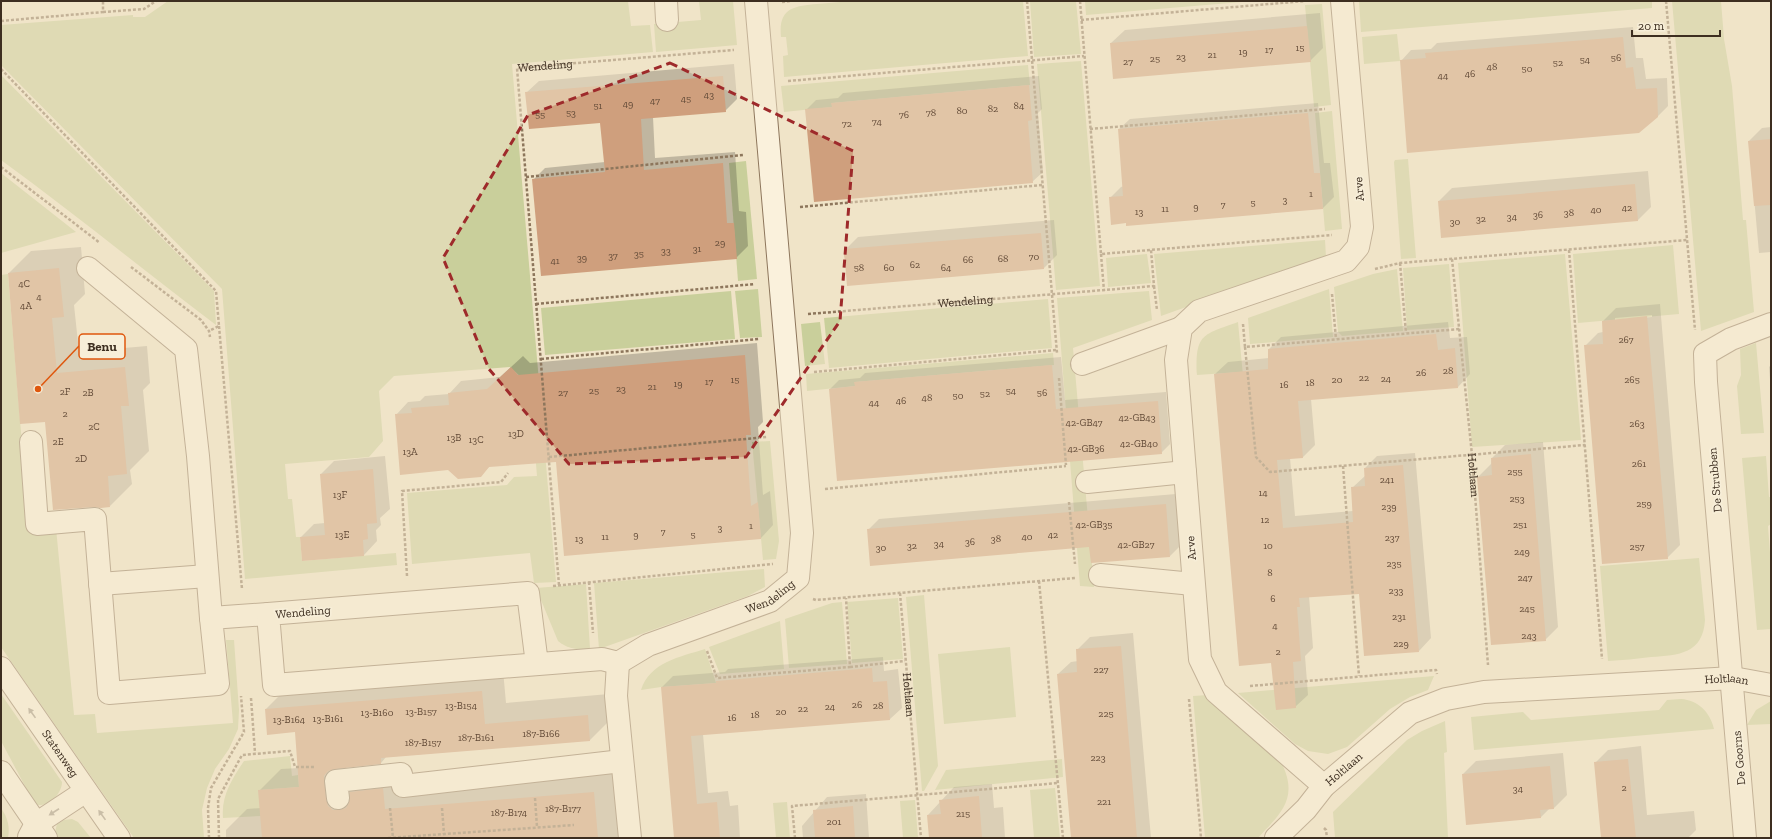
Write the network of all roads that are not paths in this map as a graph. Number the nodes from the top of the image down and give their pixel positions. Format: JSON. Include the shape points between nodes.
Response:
{"nodes":[{"id":1,"x":756,"y":1,"type":"edge"},
{"id":2,"x":1342,"y":1,"type":"edge"},
{"id":3,"x":88,"y":268,"type":"dead end"},
{"id":4,"x":1771,"y":324,"type":"edge"},
{"id":5,"x":1181,"y":328,"type":"junction"},
{"id":6,"x":1082,"y":364,"type":"dead end"},
{"id":7,"x":31,"y":442,"type":"dead end"},
{"id":8,"x":1184,"y":472,"type":"junction"},
{"id":9,"x":1087,"y":482,"type":"dead end"},
{"id":10,"x":1100,"y":575,"type":"dead end"},
{"id":11,"x":207,"y":576,"type":"junction"},
{"id":12,"x":100,"y":584,"type":"junction"},
{"id":13,"x":1193,"y":584,"type":"junction"},
{"id":14,"x":268,"y":614,"type":"junction"},
{"id":15,"x":211,"y":618,"type":"junction"},
{"id":16,"x":618,"y":663,"type":"junction"},
{"id":17,"x":536,"y":664,"type":"junction"},
{"id":18,"x":1,"y":668,"type":"edge"},
{"id":19,"x":1733,"y":678,"type":"junction"},
{"id":20,"x":1771,"y":685,"type":"edge"},
{"id":21,"x":622,"y":761,"type":"junction"},
{"id":22,"x":1,"y":772,"type":"edge"},
{"id":23,"x":1324,"y":786,"type":"junction"},
{"id":24,"x":337,"y":789,"type":"road end"},
{"id":25,"x":86,"y":791,"type":"junction"},
{"id":26,"x":37,"y":833,"type":"edge"},
{"id":27,"x":118,"y":838,"type":"edge"},
{"id":28,"x":630,"y":838,"type":"edge"},
{"id":29,"x":1276,"y":838,"type":"edge"},
{"id":30,"x":1745,"y":838,"type":"edge"}],
"edges":[{"from":1,"to":16,"type":"street","name":"Wendeling","via":[[802,533],[798,578],[770,601],[648,645]]},
{"from":2,"to":5,"type":"street","name":"Arve","via":[[1362,227],[1358,247],[1346,261],[1199,311]]},
{"from":3,"to":11,"type":"street","via":[[186,349],[198,456]]},
{"from":4,"to":19,"type":"street","name":"De Strubben","via":[[1732,339],[1705,354]]},
{"from":5,"to":6,"type":"street"},
{"from":5,"to":8,"type":"street","name":"Arve","via":[[1176,360]]},
{"from":7,"to":12,"type":"street","via":[[37,524],[95,519]]},
{"from":8,"to":9,"type":"street"},
{"from":8,"to":13,"type":"street","name":"Arve"},
{"from":10,"to":13,"type":"street"},
{"from":11,"to":12,"type":"street"},
{"from":11,"to":15,"type":"street"},
{"from":12,"to":15,"type":"street","via":[[109,693],[218,684]]},
{"from":13,"to":23,"type":"street","name":"Arve","via":[[1200,659],[1216,692]]},
{"from":14,"to":15,"type":"street"},
{"from":14,"to":17,"type":"street","name":"Wendeling","via":[[528,593]]},
{"from":14,"to":17,"type":"street","name":"Wendeling","via":[[274,685]]},
{"from":16,"to":17,"type":"street","name":"Wendeling","via":[[602,659]]},
{"from":16,"to":21,"type":"street","via":[[616,696]]},
{"from":25,"to":18,"type":"street","name":"Statenweg","one_way":true},
{"from":19,"to":20,"type":"street","name":"Holtlaan"},
{"from":19,"to":23,"type":"street","name":"Holtlaan","via":[[1490,692],[1446,699],[1410,713]]},
{"from":19,"to":30,"type":"street","name":"De Goorns"},
{"from":21,"to":24,"type":"street","via":[[403,786],[401,774]]},
{"from":21,"to":28,"type":"street"},
{"from":22,"to":26,"type":"street"},
{"from":23,"to":29,"type":"street","name":"Holtlaan","via":[[1306,810]]},
{"from":25,"to":26,"type":"street","one_way":true},
{"from":27,"to":25,"type":"street","name":"Statenweg","one_way":true}]}
